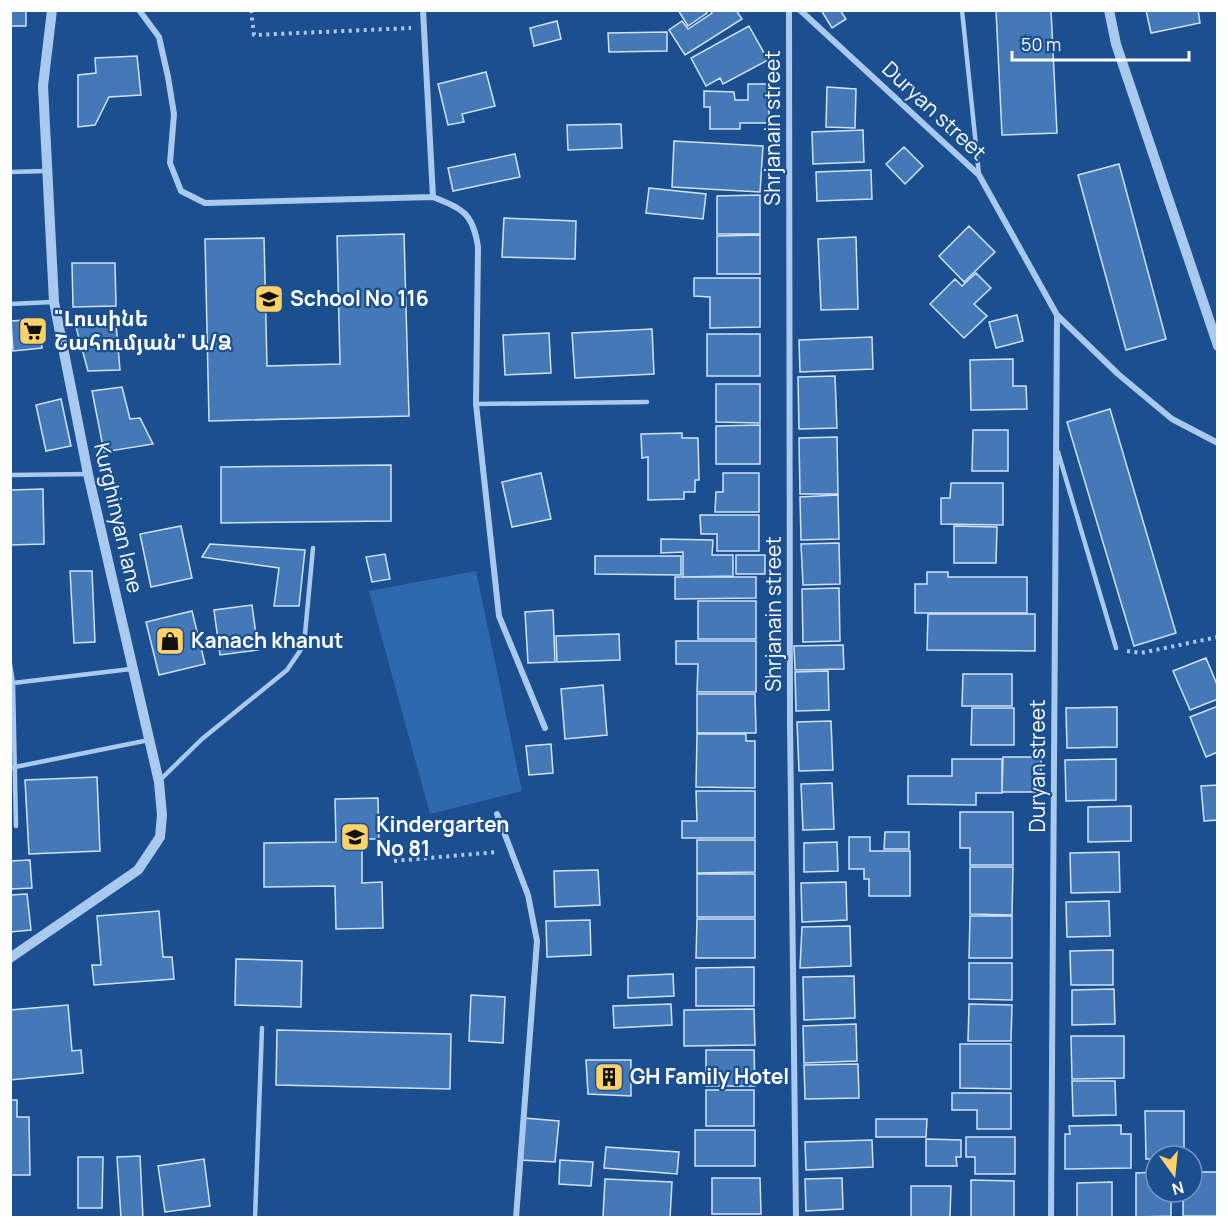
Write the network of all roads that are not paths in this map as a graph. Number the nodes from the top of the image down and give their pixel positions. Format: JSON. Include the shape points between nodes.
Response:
{"nodes":[{"id":1,"x":52,"y":10,"type":"edge"},
{"id":2,"x":139,"y":10,"type":"edge"},
{"id":3,"x":423,"y":10,"type":"edge"},
{"id":4,"x":789,"y":10,"type":"edge"},
{"id":5,"x":800,"y":10,"type":"edge"},
{"id":6,"x":962,"y":10,"type":"edge"},
{"id":7,"x":1109,"y":10,"type":"edge"},
{"id":8,"x":45,"y":171,"type":"junction"},
{"id":9,"x":10,"y":172,"type":"edge"},
{"id":10,"x":979,"y":175,"type":"junction"},
{"id":11,"x":433,"y":197,"type":"junction"},
{"id":12,"x":54,"y":302,"type":"junction"},
{"id":13,"x":10,"y":304,"type":"edge"},
{"id":14,"x":1057,"y":315,"type":"junction"},
{"id":15,"x":1218,"y":346,"type":"edge"},
{"id":16,"x":647,"y":402,"type":"dead end"},
{"id":17,"x":476,"y":404,"type":"junction"},
{"id":18,"x":1218,"y":443,"type":"edge"},
{"id":19,"x":1056,"y":448,"type":"junction"},
{"id":20,"x":88,"y":474,"type":"junction"},
{"id":21,"x":10,"y":475,"type":"edge"},
{"id":22,"x":312,"y":548,"type":"dead end"},
{"id":23,"x":1116,"y":648,"type":"road end"},
{"id":24,"x":10,"y":664,"type":"edge"},
{"id":25,"x":133,"y":669,"type":"junction"},
{"id":26,"x":13,"y":683,"type":"junction"},
{"id":27,"x":545,"y":728,"type":"dead end"},
{"id":28,"x":149,"y":740,"type":"junction"},
{"id":29,"x":13,"y":767,"type":"edge"},
{"id":30,"x":159,"y":782,"type":"junction"},
{"id":31,"x":497,"y":814,"type":"dead end"},
{"id":32,"x":16,"y":826,"type":"dead end"},
{"id":33,"x":10,"y":958,"type":"edge"},
{"id":34,"x":262,"y":1028,"type":"dead end"},
{"id":35,"x":255,"y":1218,"type":"edge"},
{"id":36,"x":516,"y":1218,"type":"edge"},
{"id":37,"x":795,"y":1218,"type":"edge"},
{"id":38,"x":1051,"y":1218,"type":"edge"}],
"edges":[{"from":1,"to":8,"type":"street","name":"Kurghinyan lane","via":[[43,86]]},
{"from":2,"to":11,"type":"street","via":[[159,37],[174,114],[170,163],[181,191],[205,203]]},
{"from":3,"to":11,"type":"street"},
{"from":4,"to":37,"type":"street","name":"Shrjanain street"},
{"from":5,"to":10,"type":"street","name":"Duryan street"},
{"from":6,"to":10,"type":"lane"},
{"from":7,"to":15,"type":"street","via":[[1116,44]]},
{"from":8,"to":9,"type":"lane"},
{"from":8,"to":12,"type":"street","name":"Kurghinyan lane"},
{"from":10,"to":14,"type":"street","name":"Duryan street"},
{"from":11,"to":17,"type":"street","via":[[461,208],[475,225]]},
{"from":12,"to":13,"type":"lane"},
{"from":12,"to":20,"type":"street","name":"Kurghinyan lane"},
{"from":14,"to":18,"type":"street","name":"Duryan street","via":[[1172,419]]},
{"from":14,"to":19,"type":"street","name":"Duryan street"},
{"from":16,"to":17,"type":"lane"},
{"from":17,"to":27,"type":"street","via":[[499,616]]},
{"from":19,"to":23,"type":"lane"},
{"from":19,"to":38,"type":"street","name":"Duryan street"},
{"from":20,"to":21,"type":"lane"},
{"from":20,"to":25,"type":"street","name":"Kurghinyan lane"},
{"from":22,"to":30,"type":"lane","via":[[304,645],[287,670],[202,739]]},
{"from":24,"to":26,"type":"lane"},
{"from":25,"to":26,"type":"lane"},
{"from":25,"to":28,"type":"street","name":"Kurghinyan lane"},
{"from":26,"to":29,"type":"lane"},
{"from":28,"to":29,"type":"lane"},
{"from":28,"to":30,"type":"street","name":"Kurghinyan lane"},
{"from":29,"to":32,"type":"lane"},
{"from":30,"to":33,"type":"street","name":"Kurghinyan lane","via":[[160,837],[138,870]]},
{"from":31,"to":36,"type":"street","via":[[528,895],[537,941]]},
{"from":34,"to":35,"type":"lane"}]}
